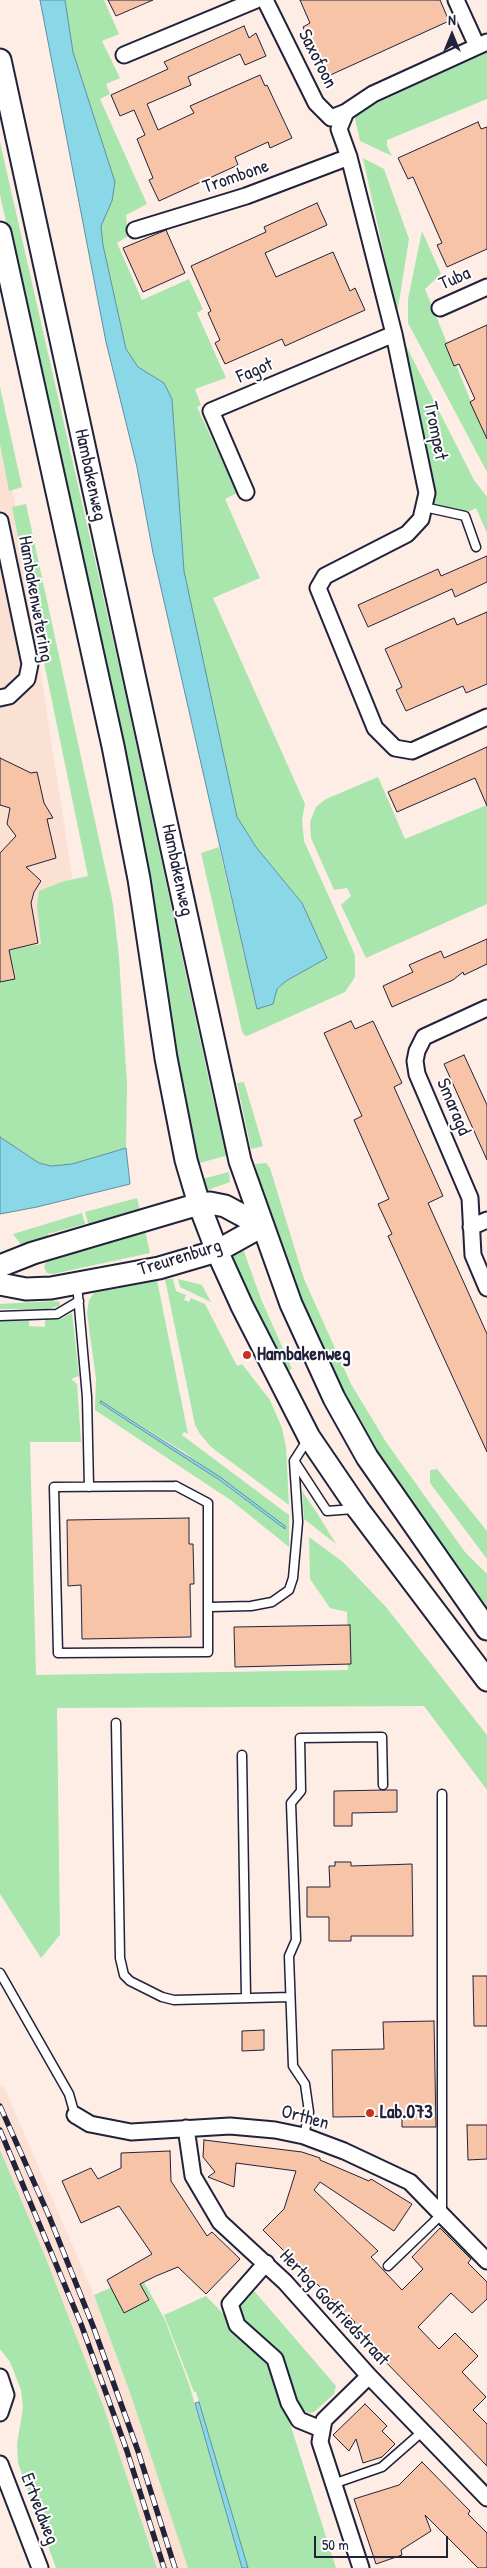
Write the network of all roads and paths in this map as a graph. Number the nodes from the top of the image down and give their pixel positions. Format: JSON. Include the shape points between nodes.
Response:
{"nodes":[{"id":1,"x":256,"y":0,"type":"edge"},
{"id":2,"x":265,"y":0,"type":"edge"},
{"id":3,"x":456,"y":0,"type":"edge"},
{"id":4,"x":482,"y":44,"type":"edge"},
{"id":5,"x":124,"y":55,"type":"dead end"},
{"id":6,"x":0,"y":60,"type":"edge"},
{"id":7,"x":346,"y":112,"type":"junction"},
{"id":8,"x":349,"y":157,"type":"junction"},
{"id":9,"x":136,"y":230,"type":"dead end"},
{"id":10,"x":0,"y":233,"type":"edge"},
{"id":11,"x":487,"y":287,"type":"edge"},
{"id":12,"x":440,"y":308,"type":"dead end"},
{"id":13,"x":394,"y":334,"type":"junction"},
{"id":14,"x":246,"y":492,"type":"dead end"},
{"id":15,"x":424,"y":507,"type":"junction"},
{"id":16,"x":0,"y":521,"type":"edge"},
{"id":17,"x":476,"y":547,"type":"dead end"},
{"id":18,"x":0,"y":698,"type":"edge"},
{"id":19,"x":487,"y":717,"type":"edge"},
{"id":20,"x":487,"y":1008,"type":"edge"},
{"id":21,"x":199,"y":1204,"type":"junction"},
{"id":22,"x":487,"y":1220,"type":"edge"},
{"id":23,"x":262,"y":1226,"type":"junction"},
{"id":24,"x":471,"y":1227,"type":"junction"},
{"id":25,"x":217,"y":1252,"type":"junction"},
{"id":26,"x":0,"y":1266,"type":"edge"},
{"id":27,"x":0,"y":1284,"type":"edge"},
{"id":28,"x":487,"y":1288,"type":"edge"},
{"id":29,"x":78,"y":1293,"type":"junction"},
{"id":30,"x":0,"y":1316,"type":"edge"},
{"id":31,"x":309,"y":1437,"type":"junction"},
{"id":32,"x":294,"y":1460,"type":"junction"},
{"id":33,"x":89,"y":1487,"type":"junction"},
{"id":34,"x":358,"y":1509,"type":"junction"},
{"id":35,"x":210,"y":1607,"type":"junction"},
{"id":36,"x":487,"y":1629,"type":"edge"},
{"id":37,"x":487,"y":1680,"type":"edge"},
{"id":38,"x":116,"y":1723,"type":"dead end"},
{"id":39,"x":242,"y":1755,"type":"dead end"},
{"id":40,"x":383,"y":1785,"type":"dead end"},
{"id":41,"x":442,"y":1794,"type":"dead end"},
{"id":42,"x":0,"y":1973,"type":"edge"},
{"id":43,"x":290,"y":1997,"type":"junction"},
{"id":44,"x":246,"y":1998,"type":"junction"},
{"id":45,"x":75,"y":2115,"type":"joint"},
{"id":46,"x":186,"y":2128,"type":"junction"},
{"id":47,"x":304,"y":2136,"type":"junction"},
{"id":48,"x":442,"y":2214,"type":"junction"},
{"id":49,"x":487,"y":2261,"type":"edge"},
{"id":50,"x":266,"y":2263,"type":"junction"},
{"id":51,"x":388,"y":2266,"type":"dead end"},
{"id":52,"x":0,"y":2376,"type":"edge"},
{"id":53,"x":369,"y":2376,"type":"junction"},
{"id":54,"x":0,"y":2413,"type":"edge"},
{"id":55,"x":321,"y":2429,"type":"junction"},
{"id":56,"x":423,"y":2432,"type":"junction"},
{"id":57,"x":0,"y":2464,"type":"edge"},
{"id":58,"x":333,"y":2484,"type":"junction"},
{"id":59,"x":487,"y":2498,"type":"edge"},
{"id":60,"x":40,"y":2568,"type":"edge"},
{"id":61,"x":361,"y":2568,"type":"edge"}],
"edges":[{"from":1,"to":5,"type":"street"},
{"from":2,"to":7,"type":"street","name":"Saxofoon","via":[[316,103],[331,118]]},
{"from":3,"to":4,"type":"street"},
{"from":4,"to":7,"type":"street","via":[[373,94]]},
{"from":6,"to":23,"type":"main road","name":"Hambakenweg","via":[[240,1161]]},
{"from":7,"to":8,"type":"street","name":"Trompet","via":[[338,129]]},
{"from":8,"to":9,"type":"street","name":"Trombone","via":[[246,196]]},
{"from":8,"to":13,"type":"street","name":"Trompet"},
{"from":10,"to":21,"type":"main road","name":"Hambakenweg","via":[[113,746],[139,879],[166,1058],[186,1160]]},
{"from":11,"to":12,"type":"street","name":"Tuba"},
{"from":13,"to":14,"type":"street","name":"Fagot","via":[[211,411]]},
{"from":13,"to":15,"type":"street","name":"Trompet","via":[[427,493]]},
{"from":15,"to":17,"type":"lane","via":[[465,516]]},
{"from":15,"to":19,"type":"street","name":"Trompet","via":[[421,519],[406,534],[325,576],[318,588],[375,728],[396,748],[412,751]]},
{"from":16,"to":18,"type":"street","name":"Hambakenwetering","via":[[30,664],[27,679],[9,696]]},
{"from":20,"to":24,"type":"street","name":"Smaragd","via":[[424,1037],[415,1061],[417,1074],[470,1198]]},
{"from":21,"to":23,"type":"main road","via":[[225,1206]]},
{"from":21,"to":25,"type":"main road","name":"Hambakenweg"},
{"from":21,"to":26,"type":"main road","via":[[33,1253]]},
{"from":22,"to":24,"type":"street"},
{"from":23,"to":25,"type":"main road","name":"Treurenburg"},
{"from":23,"to":36,"type":"main road","name":"Hambakenweg","via":[[291,1304],[322,1373],[362,1449]]},
{"from":24,"to":28,"type":"street","name":"Smaragd","via":[[473,1255]]},
{"from":25,"to":29,"type":"main road","name":"Treurenburg"},
{"from":25,"to":31,"type":"main road","name":"Hambakenweg"},
{"from":27,"to":29,"type":"main road","name":"Treurenburg"},
{"from":29,"to":30,"type":"lane","via":[[56,1314]]},
{"from":29,"to":33,"type":"lane","via":[[87,1397]]},
{"from":31,"to":32,"type":"lane"},
{"from":31,"to":34,"type":"main road","name":"Hambakenweg"},
{"from":32,"to":34,"type":"lane","via":[[326,1511]]},
{"from":32,"to":35,"type":"lane","via":[[298,1522],[289,1590],[272,1602]]},
{"from":33,"to":35,"type":"lane","via":[[176,1486],[208,1503]]},
{"from":33,"to":35,"type":"lane","via":[[54,1487],[58,1653],[208,1652]]},
{"from":34,"to":37,"type":"main road","name":"Hambakenweg"},
{"from":38,"to":44,"type":"lane","via":[[120,1958],[124,1975],[162,1997],[174,2000]]},
{"from":39,"to":44,"type":"lane"},
{"from":40,"to":43,"type":"lane","via":[[382,1737],[300,1738],[301,1791],[291,1803],[296,1940],[289,1956]]},
{"from":41,"to":48,"type":"lane"},
{"from":42,"to":45,"type":"lane","via":[[69,2094]]},
{"from":43,"to":44,"type":"lane"},
{"from":43,"to":47,"type":"lane","via":[[293,2066],[305,2084],[309,2112]]},
{"from":45,"to":46,"type":"street","name":"Orthen","via":[[90,2124],[131,2132]]},
{"from":46,"to":47,"type":"street","name":"Orthen","via":[[230,2126]]},
{"from":46,"to":50,"type":"street","name":"Hertog Godfriedstraat","via":[[192,2176],[220,2222]]},
{"from":47,"to":48,"type":"street","name":"Orthen","via":[[410,2182]]},
{"from":48,"to":49,"type":"street","name":"Orthen"},
{"from":48,"to":51,"type":"lane"},
{"from":50,"to":53,"type":"street","name":"Hertog Godfriedstraat"},
{"from":50,"to":55,"type":"street","via":[[230,2304],[237,2325],[275,2359],[289,2403],[299,2420]]},
{"from":52,"to":54,"type":"street","via":[[6,2395]]},
{"from":53,"to":55,"type":"street","via":[[324,2420]]},
{"from":53,"to":56,"type":"street","name":"Hertog Godfriedstraat"},
{"from":55,"to":58,"type":"street","via":[[320,2442]]},
{"from":56,"to":58,"type":"lane","via":[[382,2468]]},
{"from":56,"to":59,"type":"street","name":"Hertog Godfriedstraat"},
{"from":57,"to":60,"type":"street","name":"Ertveldweg"},
{"from":58,"to":61,"type":"street"}]}
